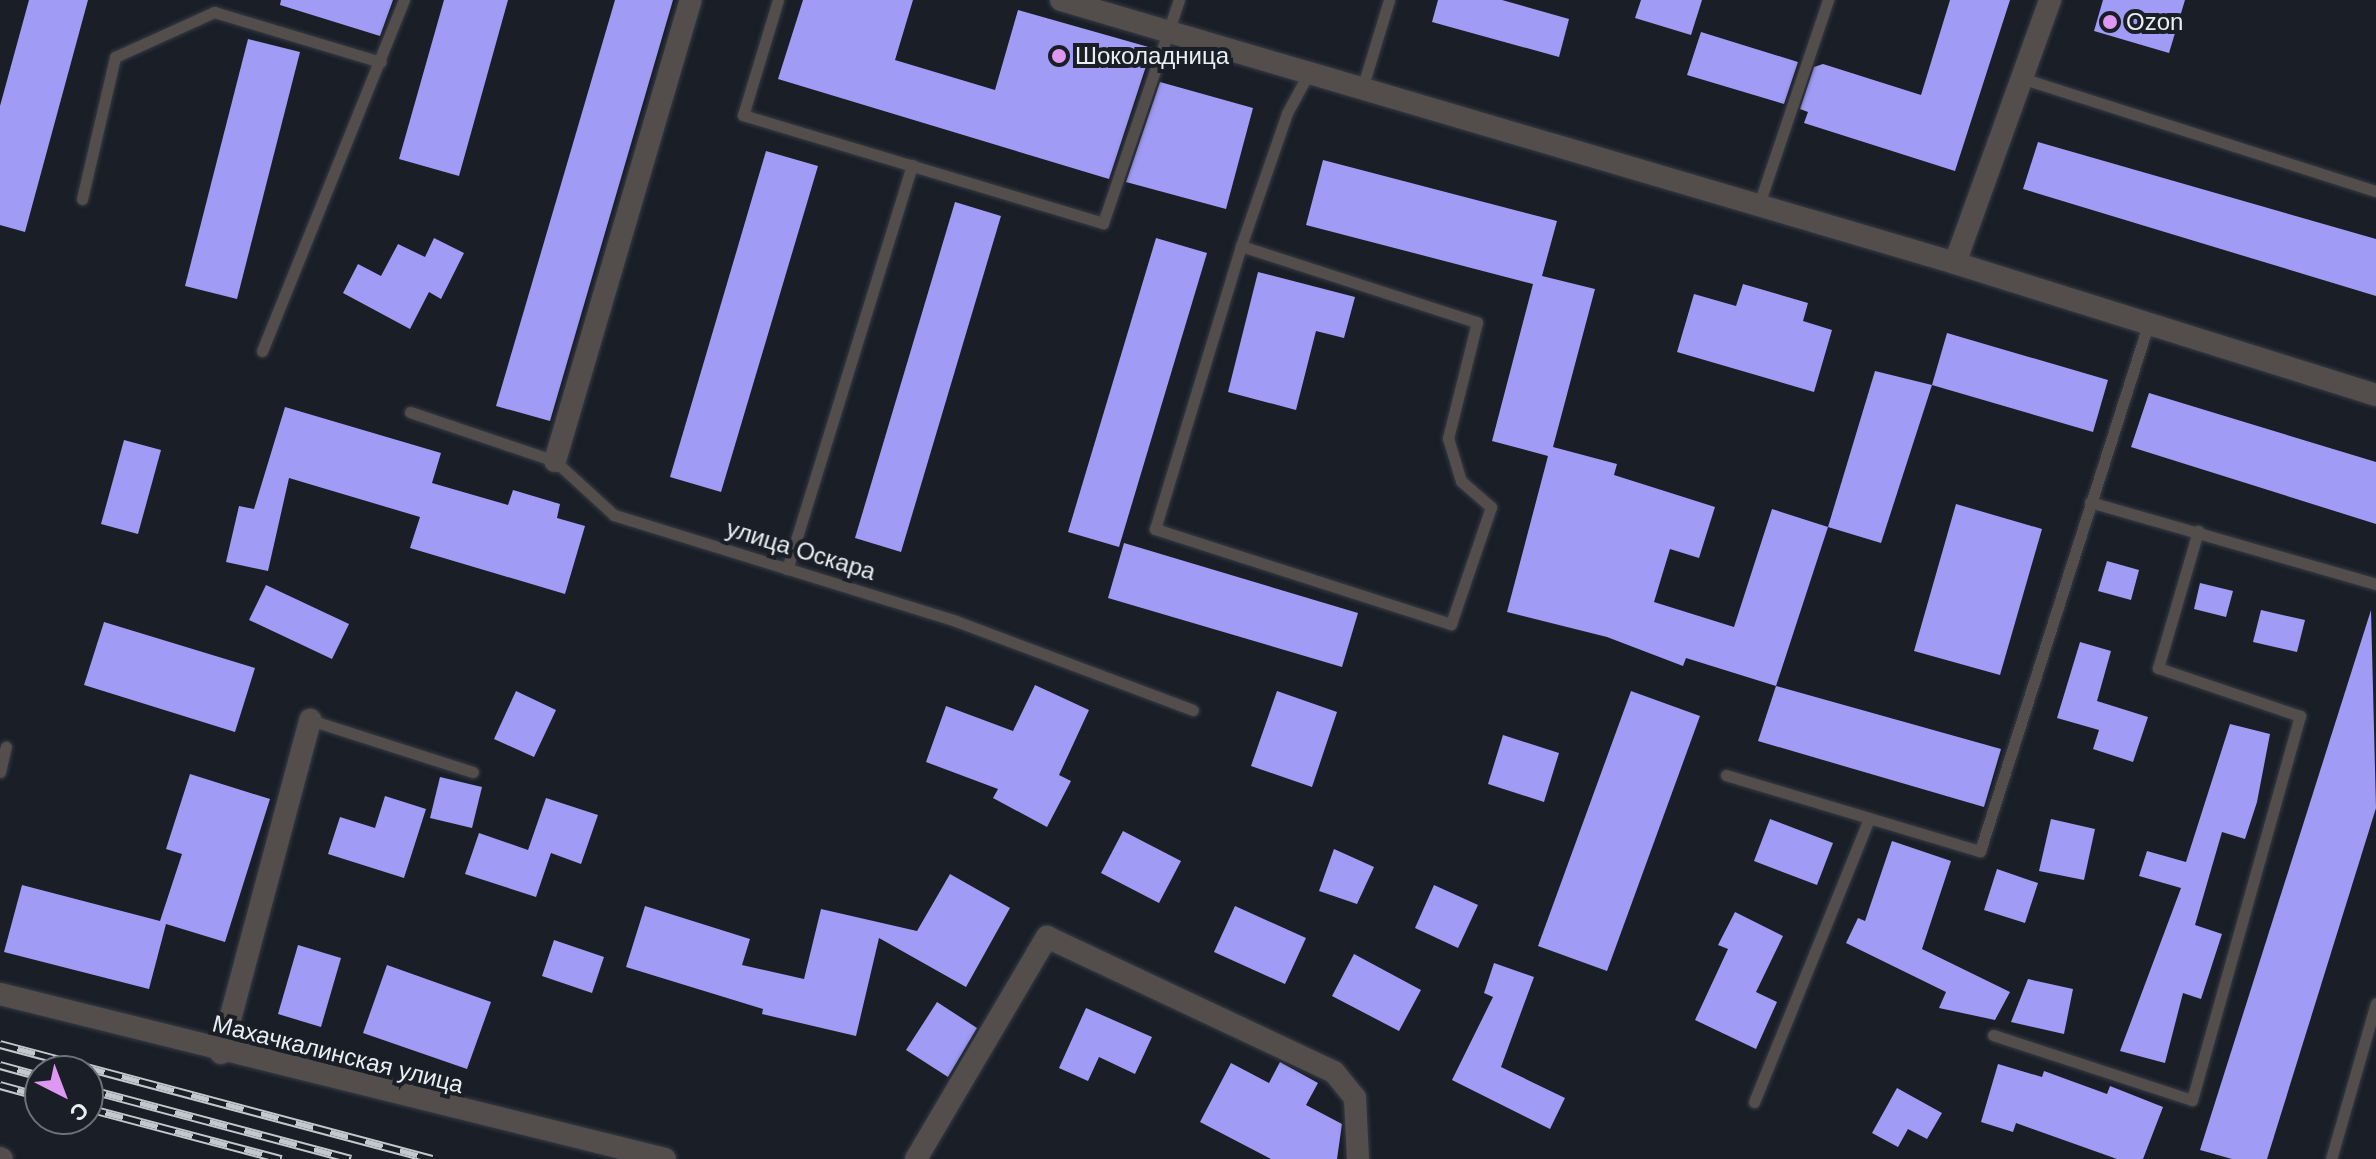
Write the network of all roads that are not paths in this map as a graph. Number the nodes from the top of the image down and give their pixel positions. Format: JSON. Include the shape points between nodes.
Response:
{"nodes":[{"id":1,"x":404,"y":0,"type":"edge"},
{"id":2,"x":691,"y":0,"type":"edge"},
{"id":3,"x":778,"y":0,"type":"edge"},
{"id":4,"x":1061,"y":0,"type":"edge"},
{"id":5,"x":1179,"y":0,"type":"edge"},
{"id":6,"x":1389,"y":0,"type":"edge"},
{"id":7,"x":1828,"y":0,"type":"edge"},
{"id":8,"x":2050,"y":0,"type":"edge"},
{"id":9,"x":1169,"y":33,"type":"junction"},
{"id":10,"x":381,"y":62,"type":"junction"},
{"id":11,"x":1307,"y":76,"type":"junction"},
{"id":12,"x":2024,"y":79,"type":"junction"},
{"id":13,"x":1362,"y":89,"type":"junction"},
{"id":14,"x":912,"y":165,"type":"junction"},
{"id":15,"x":2376,"y":191,"type":"edge"},
{"id":16,"x":82,"y":199,"type":"dead end"},
{"id":17,"x":1758,"y":208,"type":"junction"},
{"id":18,"x":1241,"y":246,"type":"junction"},
{"id":19,"x":1955,"y":263,"type":"junction"},
{"id":20,"x":2148,"y":325,"type":"junction"},
{"id":21,"x":262,"y":351,"type":"dead end"},
{"id":22,"x":2376,"y":395,"type":"edge"},
{"id":23,"x":410,"y":412,"type":"dead end"},
{"id":24,"x":555,"y":461,"type":"junction"},
{"id":25,"x":2090,"y":502,"type":"junction"},
{"id":26,"x":2198,"y":531,"type":"junction"},
{"id":27,"x":787,"y":569,"type":"junction"},
{"id":28,"x":2376,"y":584,"type":"edge"},
{"id":29,"x":1193,"y":710,"type":"dead end"},
{"id":30,"x":310,"y":720,"type":"joint"},
{"id":31,"x":6,"y":747,"type":"dead end"},
{"id":32,"x":0,"y":772,"type":"edge"},
{"id":33,"x":473,"y":772,"type":"dead end"},
{"id":34,"x":1726,"y":775,"type":"dead end"},
{"id":35,"x":1868,"y":821,"type":"junction"},
{"id":36,"x":0,"y":994,"type":"edge"},
{"id":37,"x":2376,"y":1003,"type":"edge"},
{"id":38,"x":1993,"y":1035,"type":"dead end"},
{"id":39,"x":221,"y":1053,"type":"junction"},
{"id":40,"x":1754,"y":1102,"type":"dead end"},
{"id":41,"x":665,"y":1159,"type":"edge"},
{"id":42,"x":916,"y":1159,"type":"edge"},
{"id":43,"x":1358,"y":1159,"type":"edge"},
{"id":44,"x":2331,"y":1159,"type":"edge"}],
"edges":[{"from":1,"to":10,"type":"lane"},
{"from":2,"to":24,"type":"street"},
{"from":3,"to":14,"type":"lane","via":[[743,115]]},
{"from":4,"to":9,"type":"street"},
{"from":5,"to":9,"type":"lane"},
{"from":6,"to":13,"type":"lane"},
{"from":7,"to":17,"type":"lane"},
{"from":8,"to":12,"type":"street"},
{"from":9,"to":11,"type":"street"},
{"from":9,"to":14,"type":"lane","via":[[1103,223]]},
{"from":10,"to":16,"type":"lane","via":[[214,12],[115,57]]},
{"from":10,"to":21,"type":"lane"},
{"from":11,"to":13,"type":"street"},
{"from":11,"to":18,"type":"lane","via":[[1287,113]]},
{"from":12,"to":15,"type":"lane"},
{"from":12,"to":19,"type":"street"},
{"from":13,"to":17,"type":"street"},
{"from":14,"to":27,"type":"lane"},
{"from":17,"to":19,"type":"street"},
{"from":18,"to":18,"type":"lane","via":[[1477,322],[1448,438],[1461,481],[1491,507],[1451,624],[1155,529]]},
{"from":19,"to":20,"type":"street"},
{"from":20,"to":22,"type":"street"},
{"from":20,"to":25,"type":"lane"},
{"from":23,"to":24,"type":"lane","name":"улица Оскара"},
{"from":24,"to":27,"type":"lane","name":"улица Оскара","via":[[614,515]]},
{"from":25,"to":26,"type":"lane"},
{"from":25,"to":35,"type":"lane","via":[[1980,851]]},
{"from":26,"to":28,"type":"lane"},
{"from":26,"to":38,"type":"lane","via":[[2158,668],[2300,716],[2192,1100]]},
{"from":27,"to":29,"type":"lane","name":"улица Оскара","via":[[956,621]]},
{"from":30,"to":33,"type":"lane"},
{"from":30,"to":39,"type":"street"},
{"from":31,"to":32,"type":"lane"},
{"from":34,"to":35,"type":"lane"},
{"from":35,"to":40,"type":"lane"},
{"from":36,"to":39,"type":"street","name":"Махачкалинская улица"},
{"from":37,"to":44,"type":"lane"},
{"from":39,"to":41,"type":"street","name":"Махачкалинская улица"},
{"from":42,"to":43,"type":"street","via":[[1047,937],[1334,1072],[1355,1098]]}]}
